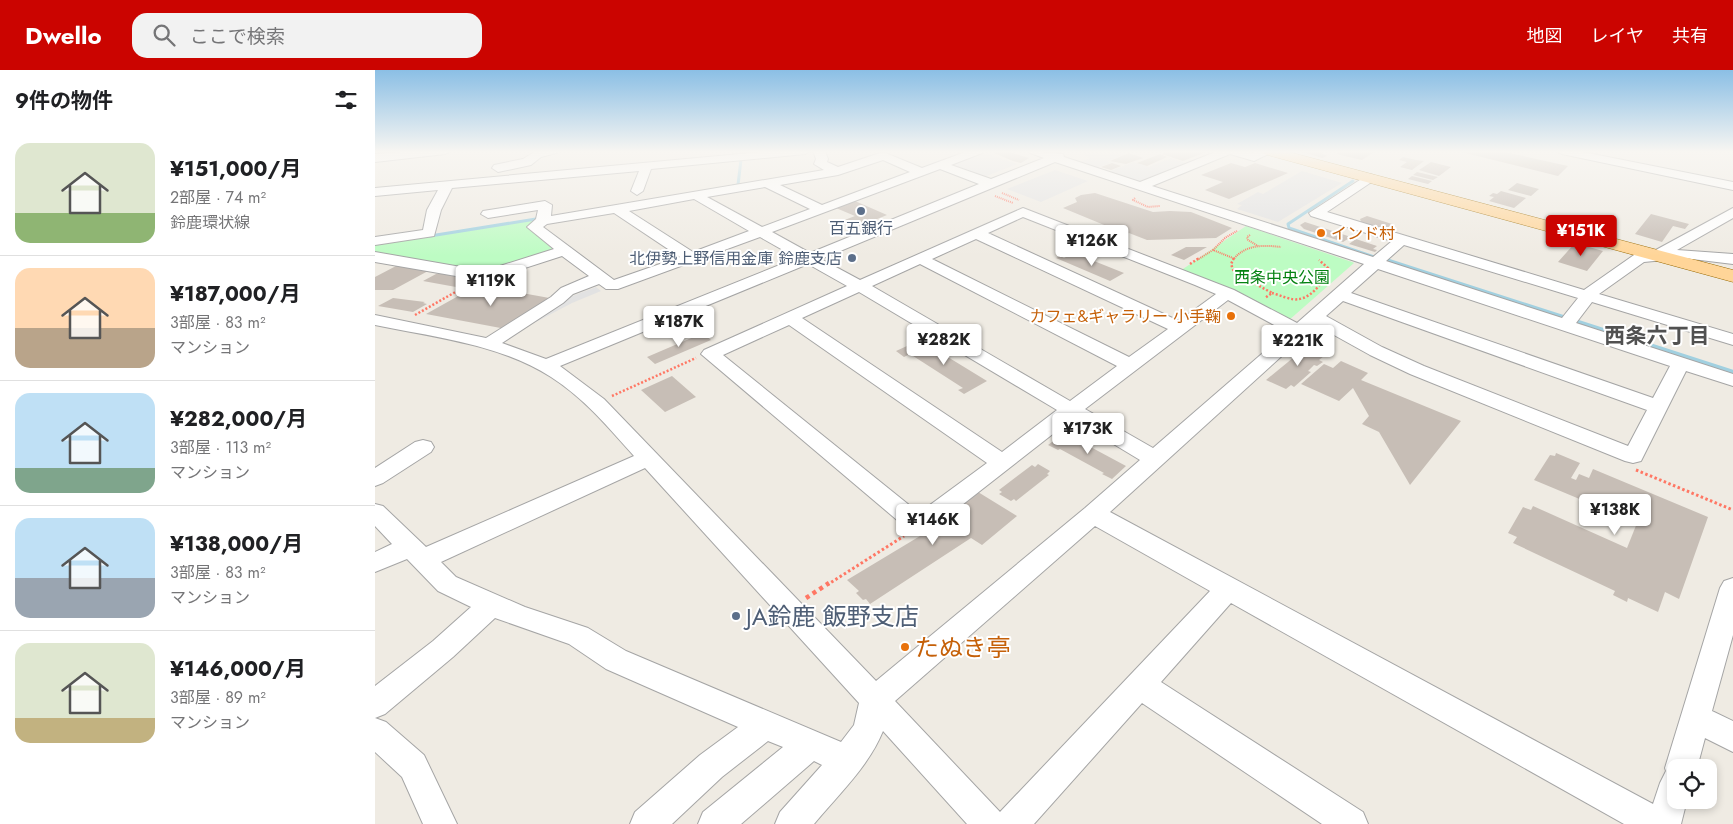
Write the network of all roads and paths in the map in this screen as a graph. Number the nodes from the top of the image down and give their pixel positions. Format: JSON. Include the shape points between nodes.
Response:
{"nodes":[{"id":1,"x":422,"y":186,"type":"edge"},
{"id":2,"x":447,"y":186,"type":"edge"},
{"id":3,"x":639,"y":186,"type":"edge"},
{"id":4,"x":748,"y":186,"type":"edge"},
{"id":5,"x":773,"y":186,"type":"edge"},
{"id":6,"x":882,"y":186,"type":"edge"},
{"id":7,"x":986,"y":186,"type":"edge"},
{"id":8,"x":1140,"y":186,"type":"edge"},
{"id":9,"x":1357,"y":186,"type":"edge"},
{"id":10,"x":1399,"y":186,"type":"edge"},
{"id":11,"x":376,"y":190,"type":"edge"},
{"id":12,"x":637,"y":191,"type":"dead end"},
{"id":13,"x":697,"y":195,"type":"junction"},
{"id":14,"x":617,"y":209,"type":"junction"},
{"id":15,"x":820,"y":209,"type":"junction"},
{"id":16,"x":1733,"y":212,"type":"edge"},
{"id":17,"x":488,"y":214,"type":"dead end"},
{"id":18,"x":543,"y":218,"type":"junction"},
{"id":19,"x":1240,"y":229,"type":"dead end"},
{"id":20,"x":760,"y":232,"type":"junction"},
{"id":21,"x":976,"y":233,"type":"junction"},
{"id":22,"x":1402,"y":239,"type":"junction"},
{"id":23,"x":375,"y":241,"type":"edge"},
{"id":24,"x":1285,"y":247,"type":"dead end"},
{"id":25,"x":565,"y":250,"type":"junction"},
{"id":26,"x":1213,"y":250,"type":"junction"},
{"id":27,"x":1655,"y":255,"type":"junction"},
{"id":28,"x":375,"y":257,"type":"edge"},
{"id":29,"x":691,"y":257,"type":"junction"},
{"id":30,"x":1314,"y":257,"type":"dead end"},
{"id":31,"x":809,"y":258,"type":"junction"},
{"id":32,"x":1233,"y":258,"type":"junction"},
{"id":33,"x":921,"y":259,"type":"junction"},
{"id":34,"x":1378,"y":260,"type":"junction"},
{"id":35,"x":1733,"y":260,"type":"edge"},
{"id":36,"x":1182,"y":268,"type":"dead end"},
{"id":37,"x":483,"y":276,"type":"junction"},
{"id":38,"x":1733,"y":276,"type":"edge"},
{"id":39,"x":601,"y":277,"type":"junction"},
{"id":40,"x":860,"y":286,"type":"junction"},
{"id":41,"x":1228,"y":293,"type":"junction"},
{"id":42,"x":1272,"y":293,"type":"junction"},
{"id":43,"x":1339,"y":294,"type":"junction"},
{"id":44,"x":1588,"y":296,"type":"junction"},
{"id":45,"x":1264,"y":298,"type":"dead end"},
{"id":46,"x":1313,"y":316,"type":"junction"},
{"id":47,"x":411,"y":318,"type":"dead end"},
{"id":48,"x":790,"y":318,"type":"junction"},
{"id":49,"x":375,"y":320,"type":"edge"},
{"id":50,"x":1569,"y":322,"type":"junction"},
{"id":51,"x":1181,"y":328,"type":"junction"},
{"id":52,"x":1299,"y":331,"type":"junction"},
{"id":53,"x":1733,"y":340,"type":"edge"},
{"id":54,"x":489,"y":344,"type":"junction"},
{"id":55,"x":710,"y":354,"type":"junction"},
{"id":56,"x":1681,"y":362,"type":"junction"},
{"id":57,"x":1129,"y":365,"type":"junction"},
{"id":58,"x":545,"y":366,"type":"junction"},
{"id":59,"x":1733,"y":380,"type":"edge"},
{"id":60,"x":609,"y":398,"type":"dead end"},
{"id":61,"x":1658,"y":407,"type":"junction"},
{"id":62,"x":1071,"y":409,"type":"junction"},
{"id":63,"x":423,"y":447,"type":"dead end"},
{"id":64,"x":648,"y":458,"type":"junction"},
{"id":65,"x":1155,"y":459,"type":"junction"},
{"id":66,"x":1001,"y":462,"type":"junction"},
{"id":67,"x":375,"y":478,"type":"edge"},
{"id":68,"x":375,"y":512,"type":"edge"},
{"id":69,"x":1093,"y":514,"type":"junction"},
{"id":70,"x":918,"y":525,"type":"junction"},
{"id":71,"x":417,"y":553,"type":"junction"},
{"id":72,"x":375,"y":562,"type":"edge"},
{"id":73,"x":1733,"y":588,"type":"edge"},
{"id":74,"x":1228,"y":589,"type":"junction"},
{"id":75,"x":804,"y":599,"type":"dead end"},
{"id":76,"x":492,"y":604,"type":"junction"},
{"id":77,"x":1140,"y":684,"type":"junction"},
{"id":78,"x":874,"y":700,"type":"junction"},
{"id":79,"x":375,"y":704,"type":"edge"},
{"id":80,"x":1696,"y":718,"type":"junction"},
{"id":81,"x":765,"y":724,"type":"junction"},
{"id":82,"x":375,"y":732,"type":"edge"},
{"id":83,"x":1733,"y":737,"type":"edge"},
{"id":84,"x":810,"y":744,"type":"junction"},
{"id":85,"x":1684,"y":759,"type":"edge"},
{"id":86,"x":847,"y":760,"type":"junction"},
{"id":87,"x":1668,"y":809,"type":"edge"},
{"id":88,"x":440,"y":824,"type":"edge"},
{"id":89,"x":647,"y":824,"type":"edge"},
{"id":90,"x":715,"y":824,"type":"edge"},
{"id":91,"x":793,"y":824,"type":"edge"},
{"id":92,"x":989,"y":824,"type":"edge"},
{"id":93,"x":1012,"y":824,"type":"edge"},
{"id":94,"x":1351,"y":824,"type":"edge"},
{"id":95,"x":1657,"y":824,"type":"edge"},
{"id":96,"x":1664,"y":824,"type":"edge"}],
"edges":[{"from":1,"to":11,"type":"street"},
{"from":2,"to":23,"type":"street","via":[[434,210],[429,233]]},
{"from":3,"to":12,"type":"street"},
{"from":4,"to":13,"type":"street"},
{"from":5,"to":15,"type":"street"},
{"from":6,"to":15,"type":"street"},
{"from":7,"to":31,"type":"street"},
{"from":8,"to":34,"type":"street"},
{"from":9,"to":22,"type":"street","via":[[1316,213]]},
{"from":10,"to":27,"type":"main road"},
{"from":13,"to":14,"type":"street"},
{"from":13,"to":20,"type":"street"},
{"from":14,"to":18,"type":"street"},
{"from":14,"to":29,"type":"street"},
{"from":15,"to":20,"type":"street"},
{"from":16,"to":27,"type":"street"},
{"from":17,"to":18,"type":"street","via":[[545,205]]},
{"from":18,"to":25,"type":"street","via":[[534,227]]},
{"from":19,"to":26,"type":"path"},
{"from":20,"to":29,"type":"street"},
{"from":20,"to":31,"type":"street"},
{"from":21,"to":33,"type":"street"},
{"from":21,"to":41,"type":"street","via":[[1023,212]]},
{"from":21,"to":51,"type":"street"},
{"from":22,"to":34,"type":"street"},
{"from":22,"to":44,"type":"street"},
{"from":24,"to":32,"type":"path","via":[[1255,247],[1235,254]]},
{"from":25,"to":37,"type":"street"},
{"from":25,"to":39,"type":"street"},
{"from":26,"to":32,"type":"path"},
{"from":26,"to":36,"type":"path"},
{"from":27,"to":35,"type":"street","via":[[1684,254]]},
{"from":27,"to":38,"type":"main road"},
{"from":27,"to":44,"type":"street","via":[[1639,258]]},
{"from":28,"to":37,"type":"street"},
{"from":29,"to":39,"type":"street","via":[[612,286]]},
{"from":30,"to":42,"type":"path","via":[[1328,268],[1325,279],[1306,297],[1298,300]]},
{"from":31,"to":40,"type":"street"},
{"from":31,"to":58,"type":"street"},
{"from":32,"to":42,"type":"path","via":[[1234,272]]},
{"from":33,"to":40,"type":"street"},
{"from":33,"to":57,"type":"street"},
{"from":34,"to":43,"type":"street"},
{"from":34,"to":50,"type":"street"},
{"from":37,"to":47,"type":"path"},
{"from":39,"to":54,"type":"street","via":[[567,291]]},
{"from":40,"to":48,"type":"street"},
{"from":40,"to":62,"type":"street"},
{"from":41,"to":51,"type":"street"},
{"from":41,"to":52,"type":"street"},
{"from":42,"to":45,"type":"path"},
{"from":43,"to":46,"type":"street"},
{"from":43,"to":61,"type":"street"},
{"from":44,"to":50,"type":"street"},
{"from":44,"to":53,"type":"street"},
{"from":46,"to":52,"type":"street"},
{"from":46,"to":61,"type":"street","via":[[1417,370],[1633,456]]},
{"from":48,"to":55,"type":"street"},
{"from":48,"to":66,"type":"street"},
{"from":49,"to":54,"type":"street"},
{"from":50,"to":56,"type":"street"},
{"from":51,"to":57,"type":"street"},
{"from":52,"to":65,"type":"street"},
{"from":54,"to":58,"type":"street"},
{"from":55,"to":60,"type":"path"},
{"from":55,"to":70,"type":"street"},
{"from":56,"to":59,"type":"street"},
{"from":56,"to":61,"type":"street"},
{"from":57,"to":62,"type":"street"},
{"from":58,"to":64,"type":"street","via":[[597,403]]},
{"from":62,"to":65,"type":"street"},
{"from":62,"to":66,"type":"street"},
{"from":63,"to":67,"type":"street"},
{"from":64,"to":71,"type":"street"},
{"from":64,"to":78,"type":"street"},
{"from":65,"to":69,"type":"street"},
{"from":66,"to":70,"type":"street"},
{"from":68,"to":71,"type":"street"},
{"from":69,"to":74,"type":"street"},
{"from":69,"to":78,"type":"street"},
{"from":70,"to":75,"type":"path","via":[[915,530]]},
{"from":71,"to":72,"type":"street"},
{"from":71,"to":76,"type":"street","via":[[447,584]]},
{"from":73,"to":80,"type":"street"},
{"from":74,"to":77,"type":"street"},
{"from":74,"to":95,"type":"street"},
{"from":76,"to":79,"type":"street"},
{"from":76,"to":81,"type":"street","via":[[517,616],[578,636],[616,660]]},
{"from":77,"to":93,"type":"street"},
{"from":77,"to":94,"type":"street"},
{"from":78,"to":86,"type":"street","via":[[868,731]]},
{"from":78,"to":92,"type":"street"},
{"from":80,"to":83,"type":"street"},
{"from":80,"to":85,"type":"street"},
{"from":81,"to":84,"type":"street"},
{"from":81,"to":89,"type":"street","via":[[711,766]]},
{"from":82,"to":88,"type":"street","via":[[413,766]]},
{"from":84,"to":86,"type":"street"},
{"from":84,"to":90,"type":"street"},
{"from":86,"to":91,"type":"street"},
{"from":87,"to":96,"type":"street"}]}
